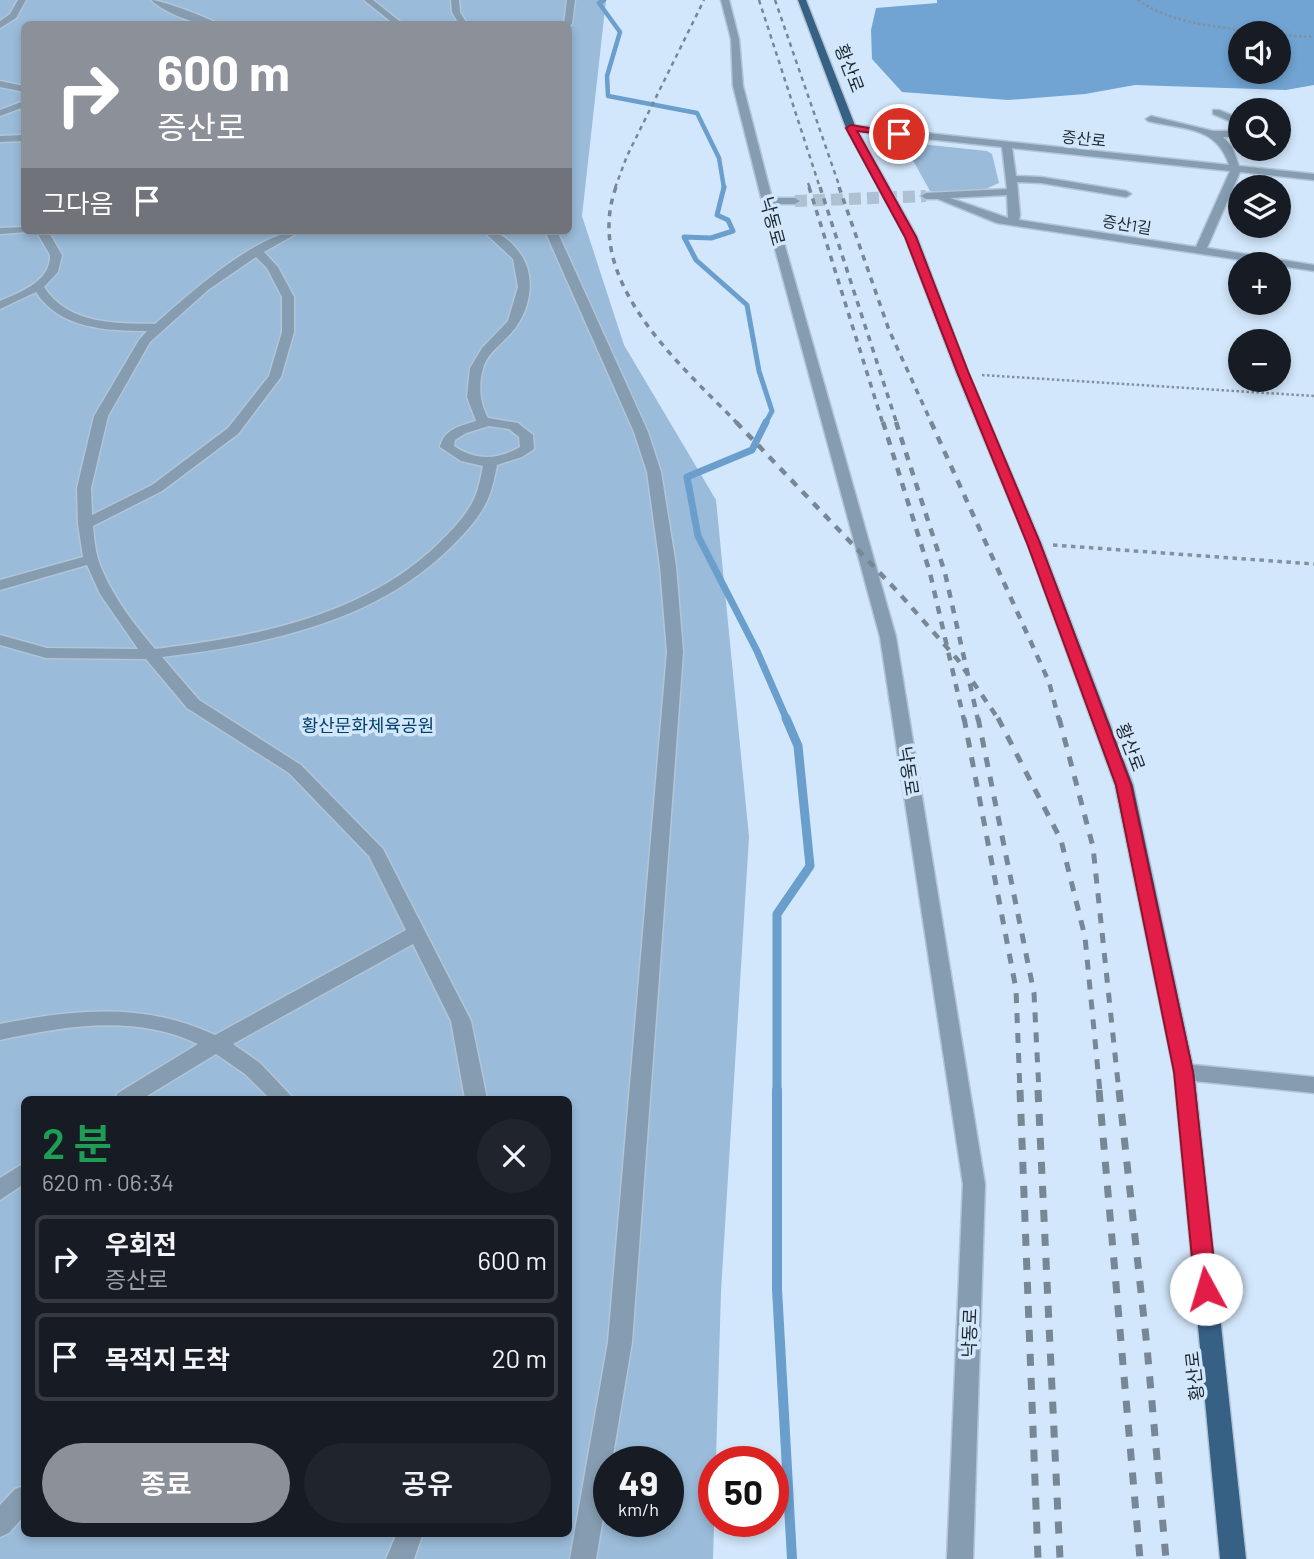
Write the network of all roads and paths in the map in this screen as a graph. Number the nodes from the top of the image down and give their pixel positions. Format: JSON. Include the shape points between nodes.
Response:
{"nodes":[{"id":1,"x":22,"y":0,"type":"edge"},
{"id":2,"x":155,"y":0,"type":"edge"},
{"id":3,"x":368,"y":0,"type":"edge"},
{"id":4,"x":456,"y":0,"type":"edge"},
{"id":5,"x":572,"y":0,"type":"edge"},
{"id":6,"x":725,"y":0,"type":"edge"},
{"id":7,"x":802,"y":0,"type":"edge"},
{"id":8,"x":1138,"y":0,"type":"edge"},
{"id":9,"x":205,"y":21,"type":"edge"},
{"id":10,"x":395,"y":21,"type":"edge"},
{"id":11,"x":461,"y":21,"type":"edge"},
{"id":12,"x":568,"y":21,"type":"edge"},
{"id":13,"x":0,"y":25,"type":"edge"},
{"id":14,"x":1228,"y":26,"type":"edge"},
{"id":15,"x":1291,"y":36,"type":"edge"},
{"id":16,"x":1314,"y":37,"type":"edge"},
{"id":17,"x":0,"y":84,"type":"edge"},
{"id":18,"x":21,"y":88,"type":"edge"},
{"id":19,"x":21,"y":105,"type":"edge"},
{"id":20,"x":1216,"y":112,"type":"dead end"},
{"id":21,"x":0,"y":113,"type":"edge"},
{"id":22,"x":1228,"y":118,"type":"edge"},
{"id":23,"x":1151,"y":119,"type":"dead end"},
{"id":24,"x":851,"y":128,"type":"junction"},
{"id":25,"x":1210,"y":134,"type":"junction"},
{"id":26,"x":1228,"y":134,"type":"edge"},
{"id":27,"x":21,"y":138,"type":"edge"},
{"id":28,"x":0,"y":139,"type":"edge"},
{"id":29,"x":1007,"y":146,"type":"junction"},
{"id":30,"x":1236,"y":169,"type":"junction"},
{"id":31,"x":1314,"y":177,"type":"edge"},
{"id":32,"x":1010,"y":178,"type":"junction"},
{"id":33,"x":1012,"y":192,"type":"junction"},
{"id":34,"x":1126,"y":194,"type":"dead end"},
{"id":35,"x":767,"y":201,"type":"junction"},
{"id":36,"x":795,"y":201,"type":"tunnel mouth"},
{"id":37,"x":1012,"y":222,"type":"junction"},
{"id":38,"x":21,"y":230,"type":"edge"},
{"id":39,"x":0,"y":231,"type":"edge"},
{"id":40,"x":44,"y":235,"type":"edge"},
{"id":41,"x":287,"y":235,"type":"edge"},
{"id":42,"x":494,"y":235,"type":"edge"},
{"id":43,"x":552,"y":235,"type":"edge"},
{"id":44,"x":257,"y":251,"type":"junction"},
{"id":45,"x":1200,"y":251,"type":"junction"},
{"id":46,"x":1314,"y":268,"type":"edge"},
{"id":47,"x":38,"y":286,"type":"junction"},
{"id":48,"x":0,"y":305,"type":"edge"},
{"id":49,"x":158,"y":328,"type":"junction"},
{"id":50,"x":963,"y":374,"type":"junction"},
{"id":51,"x":1314,"y":396,"type":"edge"},
{"id":52,"x":484,"y":423,"type":"junction"},
{"id":53,"x":491,"y":463,"type":"junction"},
{"id":54,"x":85,"y":524,"type":"junction"},
{"id":55,"x":1034,"y":543,"type":"junction"},
{"id":56,"x":91,"y":559,"type":"junction"},
{"id":57,"x":1314,"y":564,"type":"edge"},
{"id":58,"x":0,"y":584,"type":"edge"},
{"id":59,"x":0,"y":640,"type":"edge"},
{"id":60,"x":150,"y":654,"type":"junction"},
{"id":61,"x":418,"y":932,"type":"junction"},
{"id":62,"x":0,"y":1032,"type":"edge"},
{"id":63,"x":217,"y":1043,"type":"junction"},
{"id":64,"x":1184,"y":1072,"type":"junction"},
{"id":65,"x":1314,"y":1085,"type":"edge"},
{"id":66,"x":130,"y":1096,"type":"edge"},
{"id":67,"x":280,"y":1096,"type":"edge"},
{"id":68,"x":475,"y":1096,"type":"edge"},
{"id":69,"x":21,"y":1174,"type":"edge"},
{"id":70,"x":0,"y":1191,"type":"edge"},
{"id":71,"x":21,"y":1501,"type":"edge"},
{"id":72,"x":0,"y":1524,"type":"edge"},
{"id":73,"x":409,"y":1537,"type":"edge"},
{"id":74,"x":399,"y":1559,"type":"edge"},
{"id":75,"x":583,"y":1559,"type":"edge"},
{"id":76,"x":960,"y":1559,"type":"edge"},
{"id":77,"x":1233,"y":1559,"type":"edge"}],
"edges":[{"from":1,"to":13,"type":"street","via":[[13,16]]},
{"from":2,"to":9,"type":"street"},
{"from":3,"to":10,"type":"street"},
{"from":4,"to":11,"type":"street"},
{"from":5,"to":12,"type":"street"},
{"from":6,"to":35,"type":"street","name":"낙동로","via":[[735,39],[738,86]]},
{"from":7,"to":24,"type":"main road","name":"황산로"},
{"from":8,"to":14,"type":"path","via":[[1178,18]]},
{"from":15,"to":16,"type":"path"},
{"from":17,"to":18,"type":"street"},
{"from":19,"to":21,"type":"street"},
{"from":20,"to":22,"type":"street"},
{"from":23,"to":25,"type":"street"},
{"from":24,"to":29,"type":"street","name":"증산로"},
{"from":24,"to":50,"type":"main road","name":"황산로","via":[[911,237]]},
{"from":25,"to":26,"type":"street"},
{"from":25,"to":30,"type":"street","via":[[1227,146]]},
{"from":27,"to":28,"type":"street"},
{"from":29,"to":30,"type":"street","name":"증산로"},
{"from":29,"to":32,"type":"street"},
{"from":30,"to":31,"type":"street","name":"증산로"},
{"from":30,"to":45,"type":"street"},
{"from":32,"to":33,"type":"street"},
{"from":32,"to":34,"type":"street"},
{"from":33,"to":37,"type":"street"},
{"from":33,"to":37,"type":"street","name":"증산1길","via":[[932,196]]},
{"from":35,"to":36,"type":"street"},
{"from":35,"to":76,"type":"street","name":"낙동로","via":[[888,637],[974,1184]]},
{"from":37,"to":45,"type":"street","name":"증산1길"},
{"from":38,"to":39,"type":"street"},
{"from":40,"to":47,"type":"street","via":[[56,256],[56,266]]},
{"from":41,"to":44,"type":"street"},
{"from":42,"to":52,"type":"street","via":[[514,251],[525,272],[520,309],[511,327],[486,350],[476,368],[474,395]]},
{"from":43,"to":75,"type":"street","via":[[641,432],[654,472],[675,652],[620,1342]]},
{"from":44,"to":49,"type":"street","via":[[204,286]]},
{"from":44,"to":54,"type":"street","via":[[288,297],[288,332],[275,377],[233,431],[157,488]]},
{"from":45,"to":46,"type":"street","name":"증산1길"},
{"from":47,"to":48,"type":"street"},
{"from":47,"to":49,"type":"street","via":[[61,313],[102,324]]},
{"from":49,"to":54,"type":"street","via":[[145,340],[101,415],[84,488]]},
{"from":50,"to":51,"type":"path"},
{"from":50,"to":55,"type":"main road","name":"황산로"},
{"from":52,"to":53,"type":"street","via":[[449,438],[447,447],[458,456]]},
{"from":52,"to":53,"type":"street","via":[[513,426],[526,435],[528,443],[516,456]]},
{"from":53,"to":60,"type":"street","via":[[482,497],[463,527],[428,562],[385,590],[340,612],[275,634]]},
{"from":54,"to":56,"type":"street"},
{"from":55,"to":57,"type":"path"},
{"from":55,"to":64,"type":"main road","name":"황산로","via":[[1124,785]]},
{"from":56,"to":58,"type":"street"},
{"from":56,"to":60,"type":"street","via":[[108,594]]},
{"from":59,"to":60,"type":"street","via":[[46,653]]},
{"from":60,"to":61,"type":"street","via":[[193,704],[295,769],[377,853]]},
{"from":61,"to":63,"type":"street"},
{"from":61,"to":68,"type":"street","via":[[461,1021]]},
{"from":62,"to":63,"type":"street","via":[[45,1021],[154,1019]]},
{"from":63,"to":66,"type":"street"},
{"from":63,"to":67,"type":"street","via":[[246,1062]]},
{"from":64,"to":65,"type":"street"},
{"from":64,"to":77,"type":"main road","name":"황산로"},
{"from":69,"to":70,"type":"street"},
{"from":71,"to":72,"type":"street"},
{"from":73,"to":74,"type":"street"}]}
